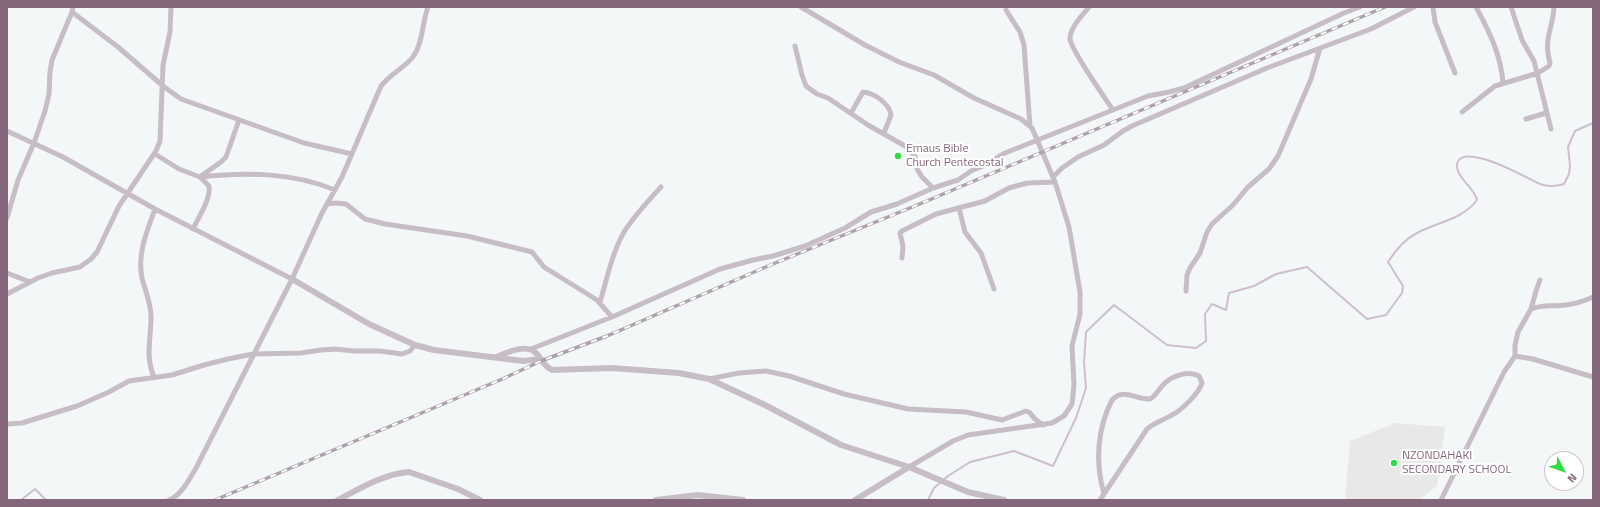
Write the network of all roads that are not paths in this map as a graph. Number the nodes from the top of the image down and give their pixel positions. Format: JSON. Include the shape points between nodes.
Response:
{"nodes":[{"id":1,"x":172,"y":7,"type":"edge"},
{"id":2,"x":428,"y":7,"type":"edge"},
{"id":3,"x":801,"y":7,"type":"edge"},
{"id":4,"x":1089,"y":7,"type":"edge"},
{"id":5,"x":1346,"y":7,"type":"edge"},
{"id":6,"x":1360,"y":7,"type":"edge"},
{"id":7,"x":1414,"y":7,"type":"edge"},
{"id":8,"x":1433,"y":7,"type":"edge"},
{"id":9,"x":1476,"y":7,"type":"edge"},
{"id":10,"x":1511,"y":7,"type":"edge"},
{"id":11,"x":1554,"y":7,"type":"edge"},
{"id":12,"x":72,"y":10,"type":"edge"},
{"id":13,"x":1006,"y":10,"type":"dead end"},
{"id":14,"x":1344,"y":13,"type":"junction"},
{"id":15,"x":796,"y":46,"type":"dead end"},
{"id":16,"x":1320,"y":48,"type":"junction"},
{"id":17,"x":1538,"y":72,"type":"junction"},
{"id":18,"x":1455,"y":73,"type":"dead end"},
{"id":19,"x":1503,"y":83,"type":"junction"},
{"id":20,"x":163,"y":86,"type":"junction"},
{"id":21,"x":1113,"y":110,"type":"junction"},
{"id":22,"x":1462,"y":112,"type":"dead end"},
{"id":23,"x":851,"y":113,"type":"junction"},
{"id":24,"x":1546,"y":113,"type":"junction"},
{"id":25,"x":1526,"y":119,"type":"dead end"},
{"id":26,"x":239,"y":120,"type":"junction"},
{"id":27,"x":1030,"y":126,"type":"junction"},
{"id":28,"x":1551,"y":129,"type":"dead end"},
{"id":29,"x":7,"y":131,"type":"edge"},
{"id":30,"x":884,"y":133,"type":"junction"},
{"id":31,"x":1038,"y":140,"type":"junction"},
{"id":32,"x":34,"y":143,"type":"junction"},
{"id":33,"x":155,"y":154,"type":"junction"},
{"id":34,"x":352,"y":154,"type":"junction"},
{"id":35,"x":200,"y":177,"type":"junction"},
{"id":36,"x":1054,"y":179,"type":"junction"},
{"id":37,"x":661,"y":187,"type":"dead end"},
{"id":38,"x":933,"y":188,"type":"junction"},
{"id":39,"x":335,"y":190,"type":"junction"},
{"id":40,"x":128,"y":194,"type":"junction"},
{"id":41,"x":327,"y":204,"type":"junction"},
{"id":42,"x":959,"y":208,"type":"junction"},
{"id":43,"x":155,"y":209,"type":"junction"},
{"id":44,"x":7,"y":218,"type":"edge"},
{"id":45,"x":193,"y":229,"type":"junction"},
{"id":46,"x":902,"y":258,"type":"dead end"},
{"id":47,"x":7,"y":273,"type":"edge"},
{"id":48,"x":292,"y":279,"type":"junction"},
{"id":49,"x":1540,"y":280,"type":"dead end"},
{"id":50,"x":30,"y":282,"type":"junction"},
{"id":51,"x":994,"y":289,"type":"dead end"},
{"id":52,"x":1186,"y":291,"type":"dead end"},
{"id":53,"x":7,"y":294,"type":"edge"},
{"id":54,"x":1593,"y":297,"type":"edge"},
{"id":55,"x":600,"y":302,"type":"junction"},
{"id":56,"x":1531,"y":309,"type":"junction"},
{"id":57,"x":612,"y":317,"type":"junction"},
{"id":58,"x":415,"y":345,"type":"junction"},
{"id":59,"x":531,"y":349,"type":"junction"},
{"id":60,"x":253,"y":354,"type":"junction"},
{"id":61,"x":1515,"y":356,"type":"junction"},
{"id":62,"x":497,"y":357,"type":"junction"},
{"id":63,"x":540,"y":359,"type":"junction"},
{"id":64,"x":154,"y":377,"type":"junction"},
{"id":65,"x":1593,"y":377,"type":"edge"},
{"id":66,"x":709,"y":379,"type":"junction"},
{"id":67,"x":7,"y":424,"type":"edge"},
{"id":68,"x":1043,"y":425,"type":"junction"},
{"id":69,"x":909,"y":468,"type":"junction"},
{"id":70,"x":1104,"y":494,"type":"junction"},
{"id":71,"x":169,"y":500,"type":"edge"},
{"id":72,"x":338,"y":500,"type":"edge"},
{"id":73,"x":480,"y":500,"type":"edge"},
{"id":74,"x":656,"y":500,"type":"edge"},
{"id":75,"x":743,"y":500,"type":"edge"},
{"id":76,"x":855,"y":500,"type":"edge"},
{"id":77,"x":1004,"y":500,"type":"edge"},
{"id":78,"x":1100,"y":500,"type":"edge"},
{"id":79,"x":1441,"y":500,"type":"edge"}],
"edges":[{"from":1,"to":20,"type":"street","via":[[163,65]]},
{"from":2,"to":34,"type":"street","via":[[416,52],[412,59],[389,76],[381,86]]},
{"from":3,"to":27,"type":"street","via":[[865,45],[899,62],[934,75],[974,98],[1020,118]]},
{"from":4,"to":21,"type":"street","via":[[1072,31],[1070,39]]},
{"from":5,"to":14,"type":"street"},
{"from":6,"to":14,"type":"street"},
{"from":7,"to":16,"type":"street","via":[[1371,29]]},
{"from":8,"to":18,"type":"street","via":[[1435,22]]},
{"from":9,"to":19,"type":"street","via":[[1493,42],[1502,70]]},
{"from":10,"to":17,"type":"street","via":[[1522,40]]},
{"from":11,"to":17,"type":"street","via":[[1547,43],[1550,63]]},
{"from":12,"to":20,"type":"street"},
{"from":12,"to":32,"type":"street","via":[[52,60],[47,102]]},
{"from":13,"to":27,"type":"street","via":[[1020,32],[1024,45]]},
{"from":14,"to":21,"type":"street","via":[[1184,88],[1148,96]]},
{"from":15,"to":23,"type":"street","via":[[806,86]]},
{"from":16,"to":36,"type":"street","via":[[1220,87],[1132,126],[1104,145],[1078,156],[1062,168]]},
{"from":16,"to":52,"type":"street","via":[[1278,156],[1269,169],[1212,224],[1200,253],[1190,268]]},
{"from":17,"to":19,"type":"street"},
{"from":17,"to":24,"type":"street"},
{"from":19,"to":22,"type":"street","via":[[1495,86]]},
{"from":20,"to":26,"type":"street","via":[[182,99]]},
{"from":20,"to":33,"type":"street","via":[[160,141]]},
{"from":21,"to":31,"type":"street"},
{"from":23,"to":30,"type":"street"},
{"from":23,"to":30,"type":"street","via":[[863,92],[878,99],[887,105],[891,115]]},
{"from":24,"to":25,"type":"street"},
{"from":24,"to":28,"type":"street"},
{"from":26,"to":34,"type":"street","via":[[309,144]]},
{"from":26,"to":35,"type":"street","via":[[226,157]]},
{"from":27,"to":31,"type":"street"},
{"from":29,"to":32,"type":"street"},
{"from":30,"to":38,"type":"street","via":[[915,156],[919,173]]},
{"from":31,"to":36,"type":"street"},
{"from":31,"to":38,"type":"street","via":[[1005,153],[954,182]]},
{"from":32,"to":40,"type":"street"},
{"from":32,"to":44,"type":"street","via":[[18,180]]},
{"from":33,"to":35,"type":"street"},
{"from":33,"to":40,"type":"street"},
{"from":34,"to":39,"type":"street"},
{"from":35,"to":39,"type":"street","via":[[247,174],[273,176],[309,180]]},
{"from":35,"to":45,"type":"street","via":[[209,186],[209,191]]},
{"from":36,"to":42,"type":"street","via":[[1018,185],[985,201]]},
{"from":36,"to":68,"type":"street","via":[[1071,236],[1081,307],[1072,346],[1072,404],[1064,416]]},
{"from":37,"to":55,"type":"street","via":[[624,232]]},
{"from":38,"to":57,"type":"street","via":[[871,212],[805,246],[720,269]]},
{"from":39,"to":41,"type":"street"},
{"from":40,"to":43,"type":"street"},
{"from":40,"to":50,"type":"street","via":[[119,206],[95,255],[87,263]]},
{"from":41,"to":48,"type":"street"},
{"from":41,"to":55,"type":"street","via":[[346,204],[365,219],[385,224],[473,237],[532,252],[544,267]]},
{"from":42,"to":46,"type":"street","via":[[936,214],[901,232]]},
{"from":42,"to":51,"type":"street","via":[[965,232],[981,253]]},
{"from":43,"to":45,"type":"street"},
{"from":43,"to":64,"type":"street","via":[[140,260],[151,309],[148,361]]},
{"from":45,"to":48,"type":"street"},
{"from":47,"to":50,"type":"street"},
{"from":48,"to":58,"type":"street","via":[[369,324]]},
{"from":48,"to":60,"type":"street"},
{"from":49,"to":56,"type":"street"},
{"from":50,"to":53,"type":"street"},
{"from":54,"to":56,"type":"street","via":[[1565,306],[1543,305]]},
{"from":55,"to":57,"type":"street"},
{"from":56,"to":61,"type":"street","via":[[1518,332]]},
{"from":57,"to":59,"type":"street"},
{"from":58,"to":60,"type":"street","via":[[408,352],[398,354],[335,349]]},
{"from":58,"to":62,"type":"street","via":[[434,350]]},
{"from":59,"to":62,"type":"street","via":[[514,350]]},
{"from":59,"to":63,"type":"street"},
{"from":60,"to":64,"type":"street","via":[[172,375]]},
{"from":60,"to":71,"type":"street","via":[[196,468],[180,491]]},
{"from":61,"to":65,"type":"street"},
{"from":61,"to":79,"type":"street","via":[[1504,372]]},
{"from":62,"to":63,"type":"street","via":[[523,361]]},
{"from":63,"to":66,"type":"street","via":[[548,368],[555,371],[611,368],[679,373]]},
{"from":64,"to":67,"type":"street","via":[[129,381],[63,411],[22,423]]},
{"from":66,"to":68,"type":"street","via":[[766,371],[889,406],[961,412],[1002,420],[1026,411]]},
{"from":66,"to":69,"type":"street","via":[[841,445]]},
{"from":68,"to":69,"type":"street","via":[[968,435],[953,441]]},
{"from":69,"to":76,"type":"street"},
{"from":69,"to":77,"type":"street","via":[[968,492]]},
{"from":70,"to":70,"type":"street","via":[[1098,470],[1098,452],[1112,400],[1122,394],[1150,399],[1170,379],[1189,373],[1199,376],[1202,383],[1200,388],[1180,410],[1147,429]]},
{"from":70,"to":78,"type":"street"},
{"from":72,"to":73,"type":"street","via":[[380,479],[409,472],[458,489]]},
{"from":74,"to":75,"type":"street","via":[[698,495]]}]}
